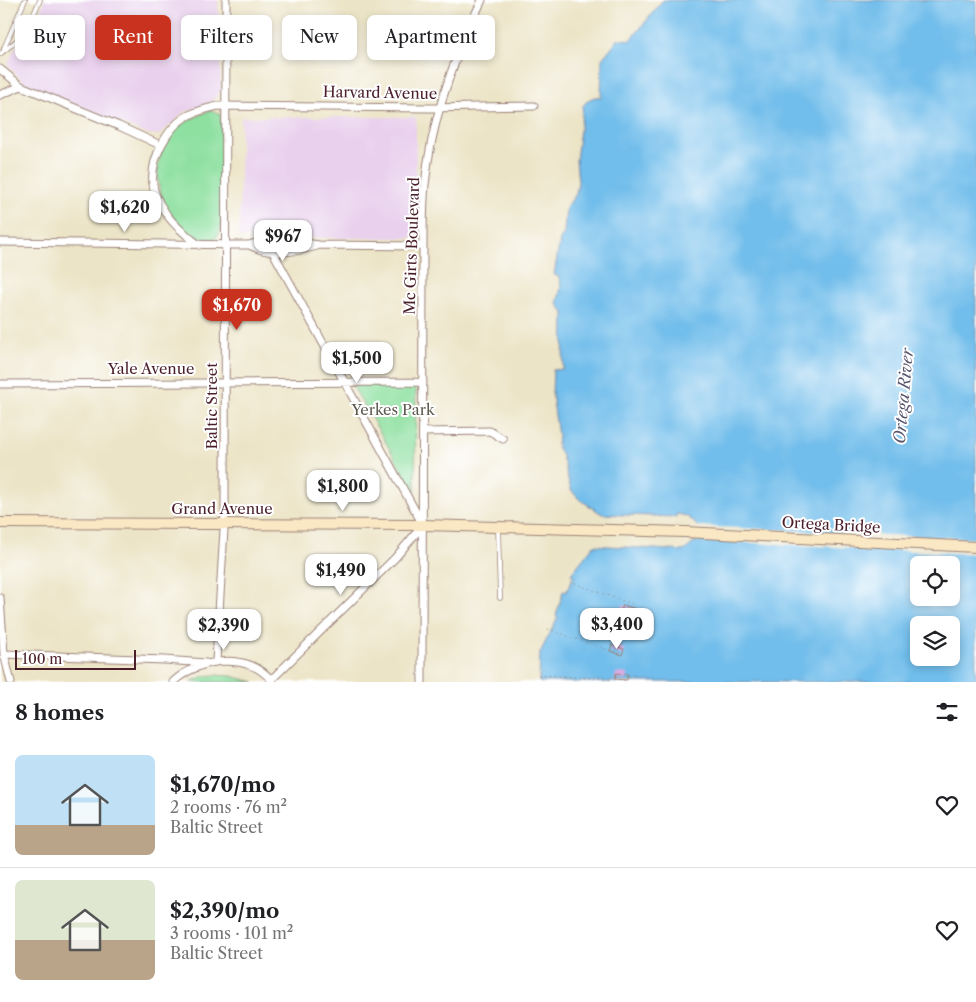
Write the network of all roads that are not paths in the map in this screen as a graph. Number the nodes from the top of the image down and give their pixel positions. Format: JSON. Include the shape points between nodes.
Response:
{"nodes":[{"id":1,"x":25,"y":0,"type":"edge"},
{"id":2,"x":40,"y":0,"type":"edge"},
{"id":3,"x":226,"y":0,"type":"edge"},
{"id":4,"x":482,"y":0,"type":"edge"},
{"id":5,"x":2,"y":52,"type":"edge"},
{"id":6,"x":0,"y":69,"type":"edge"},
{"id":7,"x":21,"y":86,"type":"junction"},
{"id":8,"x":0,"y":95,"type":"edge"},
{"id":9,"x":226,"y":106,"type":"junction"},
{"id":10,"x":534,"y":106,"type":"dead end"},
{"id":11,"x":441,"y":108,"type":"junction"},
{"id":12,"x":160,"y":145,"type":"junction"},
{"id":13,"x":0,"y":242,"type":"edge"},
{"id":14,"x":198,"y":244,"type":"junction"},
{"id":15,"x":225,"y":244,"type":"junction"},
{"id":16,"x":249,"y":245,"type":"junction"},
{"id":17,"x":319,"y":245,"type":"junction"},
{"id":18,"x":423,"y":246,"type":"junction"},
{"id":19,"x":273,"y":252,"type":"junction"},
{"id":20,"x":226,"y":382,"type":"junction"},
{"id":21,"x":344,"y":382,"type":"junction"},
{"id":22,"x":423,"y":382,"type":"junction"},
{"id":23,"x":0,"y":384,"type":"edge"},
{"id":24,"x":423,"y":432,"type":"junction"},
{"id":25,"x":503,"y":439,"type":"dead end"},
{"id":26,"x":0,"y":523,"type":"edge"},
{"id":27,"x":224,"y":524,"type":"junction"},
{"id":28,"x":423,"y":525,"type":"junction"},
{"id":29,"x":498,"y":527,"type":"junction"},
{"id":30,"x":685,"y":532,"type":"joint"},
{"id":31,"x":976,"y":547,"type":"edge"},
{"id":32,"x":0,"y":598,"type":"edge"},
{"id":33,"x":500,"y":598,"type":"dead end"},
{"id":34,"x":4,"y":654,"type":"junction"},
{"id":35,"x":216,"y":661,"type":"junction"},
{"id":36,"x":206,"y":664,"type":"junction"},
{"id":37,"x":273,"y":681,"type":"edge"},
{"id":38,"x":10,"y":682,"type":"edge"},
{"id":39,"x":173,"y":682,"type":"edge"},
{"id":40,"x":422,"y":682,"type":"edge"}],
"edges":[{"from":1,"to":5,"type":"lane"},
{"from":2,"to":5,"type":"lane","via":[[25,34]]},
{"from":3,"to":9,"type":"street","name":"Baltic Street"},
{"from":4,"to":11,"type":"street","name":"Mc Girts Boulevard","via":[[464,37]]},
{"from":6,"to":7,"type":"street"},
{"from":7,"to":8,"type":"street"},
{"from":7,"to":12,"type":"street"},
{"from":9,"to":11,"type":"street","name":"Harvard Avenue"},
{"from":9,"to":12,"type":"street","name":"Harvard Avenue","via":[[188,115]]},
{"from":9,"to":15,"type":"street","name":"Baltic Street"},
{"from":10,"to":11,"type":"street","name":"Harvard Avenue"},
{"from":11,"to":18,"type":"street","name":"Mc Girts Boulevard","via":[[426,184]]},
{"from":12,"to":14,"type":"street","via":[[153,182],[155,193],[174,224]]},
{"from":13,"to":14,"type":"street"},
{"from":14,"to":15,"type":"street"},
{"from":15,"to":16,"type":"street"},
{"from":15,"to":20,"type":"street","name":"Baltic Street"},
{"from":16,"to":17,"type":"street","via":[[259,242]]},
{"from":16,"to":19,"type":"street"},
{"from":17,"to":18,"type":"street"},
{"from":17,"to":19,"type":"street"},
{"from":18,"to":22,"type":"street","name":"Mc Girts Boulevard"},
{"from":19,"to":21,"type":"street"},
{"from":20,"to":21,"type":"street","name":"Yale Avenue"},
{"from":20,"to":23,"type":"street","name":"Yale Avenue"},
{"from":20,"to":27,"type":"street","name":"Baltic Street"},
{"from":21,"to":22,"type":"street","name":"Yale Avenue"},
{"from":21,"to":28,"type":"street"},
{"from":22,"to":24,"type":"street","name":"Mc Girts Boulevard"},
{"from":24,"to":25,"type":"street","via":[[490,430]]},
{"from":24,"to":28,"type":"street","name":"Mc Girts Boulevard"},
{"from":26,"to":27,"type":"main road","name":"Grand Avenue"},
{"from":27,"to":28,"type":"main road","name":"Grand Avenue"},
{"from":27,"to":35,"type":"street","name":"Baltic Street"},
{"from":28,"to":29,"type":"main road","name":"Grand Avenue"},
{"from":28,"to":37,"type":"street","via":[[395,558]]},
{"from":28,"to":40,"type":"street","name":"Mc Girts Boulevard"},
{"from":29,"to":30,"type":"main road","name":"Grand Avenue"},
{"from":29,"to":33,"type":"lane"},
{"from":30,"to":31,"type":"main road","name":"Ortega Bridge"},
{"from":32,"to":34,"type":"street"},
{"from":34,"to":36,"type":"street"},
{"from":34,"to":38,"type":"street"},
{"from":35,"to":36,"type":"street"},
{"from":35,"to":37,"type":"street","via":[[255,668]]},
{"from":36,"to":39,"type":"street","via":[[184,673]]}]}
